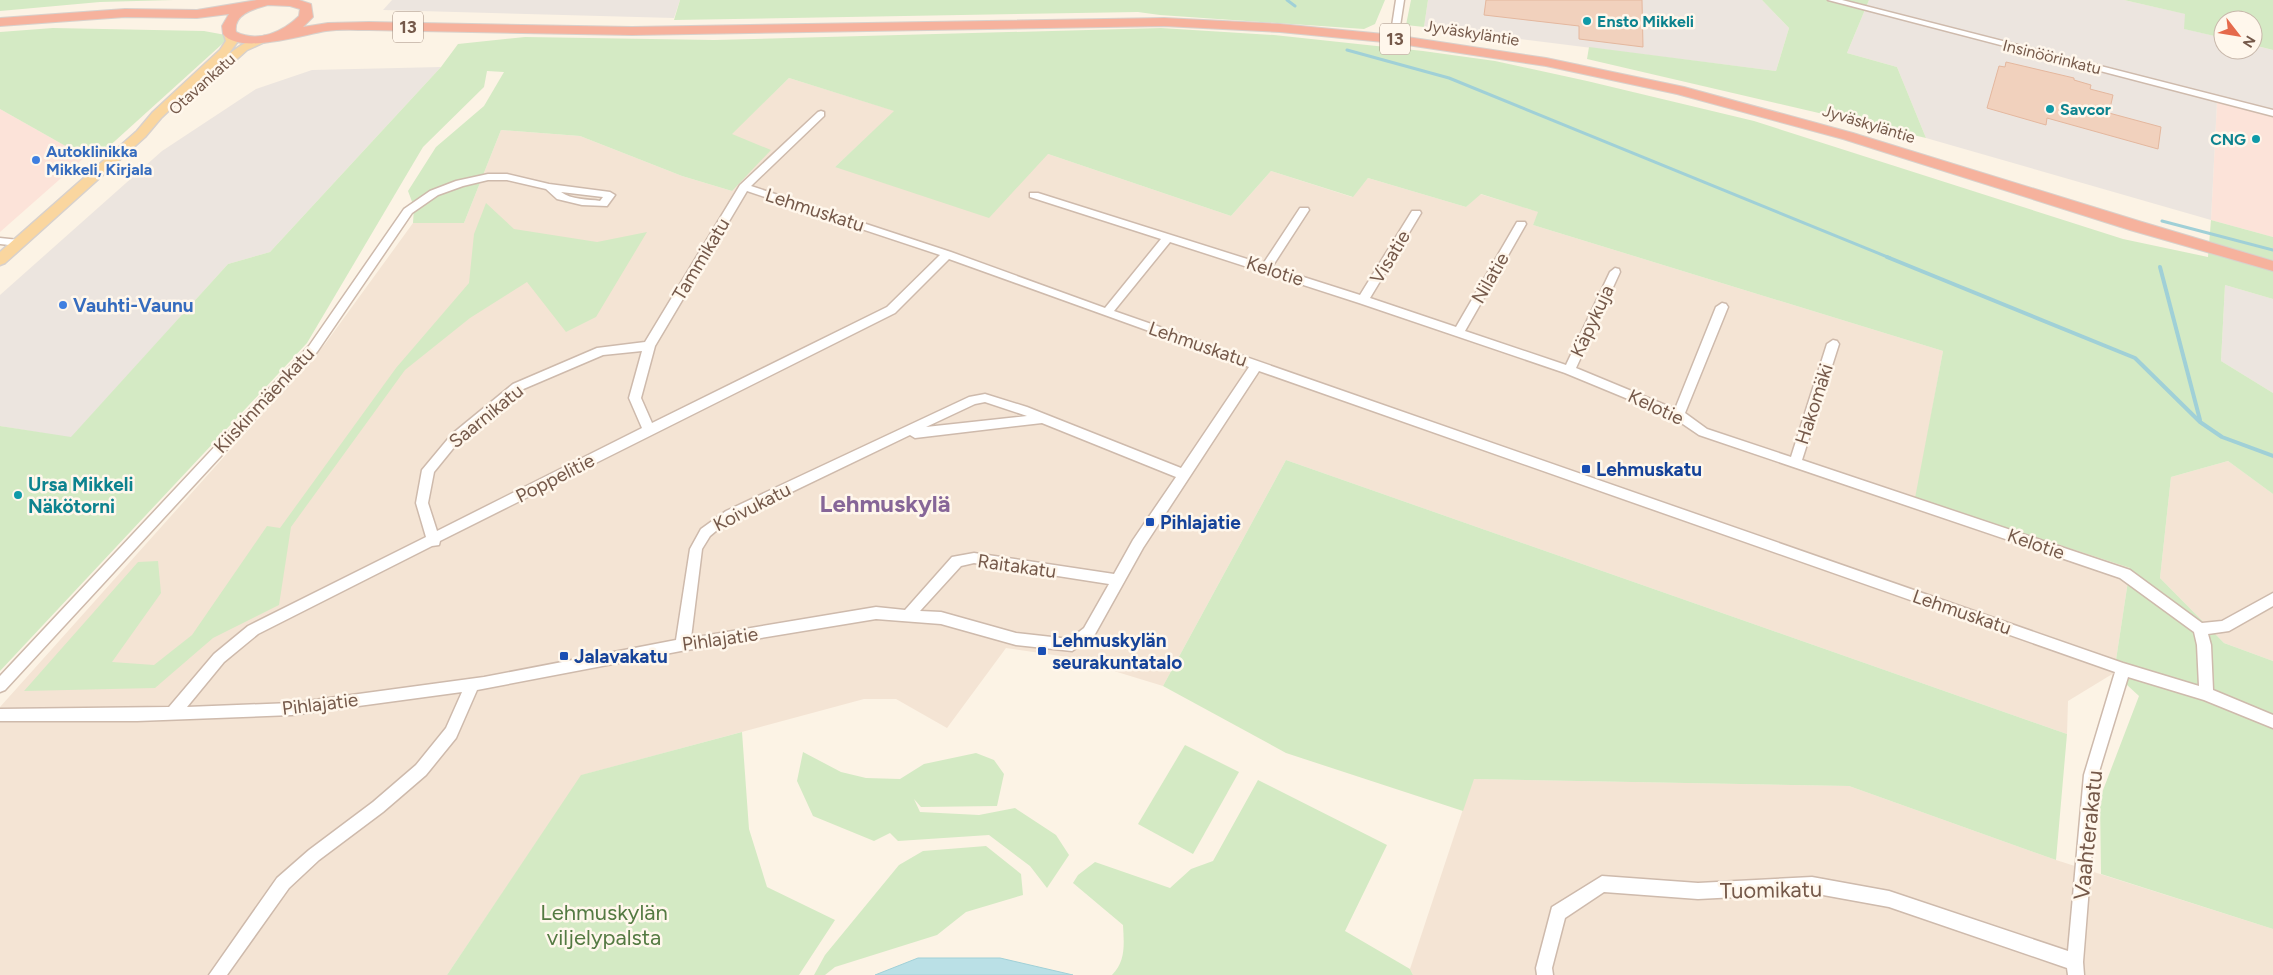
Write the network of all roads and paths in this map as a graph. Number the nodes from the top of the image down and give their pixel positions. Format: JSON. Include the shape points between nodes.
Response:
{"nodes":[{"id":1,"x":1400,"y":0,"type":"edge"},
{"id":2,"x":1832,"y":0,"type":"edge"},
{"id":3,"x":270,"y":1,"type":"edge"},
{"id":4,"x":250,"y":3,"type":"edge"},
{"id":5,"x":306,"y":6,"type":"edge"},
{"id":6,"x":183,"y":14,"type":"joint"},
{"id":7,"x":51,"y":18,"type":"junction"},
{"id":8,"x":0,"y":22,"type":"edge"},
{"id":9,"x":488,"y":28,"type":"junction"},
{"id":10,"x":229,"y":30,"type":"junction"},
{"id":11,"x":278,"y":35,"type":"junction"},
{"id":12,"x":265,"y":38,"type":"junction"},
{"id":13,"x":1394,"y":39,"type":"junction"},
{"id":14,"x":2273,"y":113,"type":"edge"},
{"id":15,"x":821,"y":114,"type":"dead end"},
{"id":16,"x":141,"y":134,"type":"junction"},
{"id":17,"x":549,"y":187,"type":"junction"},
{"id":18,"x":744,"y":187,"type":"junction"},
{"id":19,"x":1034,"y":195,"type":"dead end"},
{"id":20,"x":1304,"y":210,"type":"dead end"},
{"id":21,"x":1416,"y":213,"type":"dead end"},
{"id":22,"x":1521,"y":224,"type":"dead end"},
{"id":23,"x":1168,"y":237,"type":"junction"},
{"id":24,"x":0,"y":241,"type":"edge"},
{"id":25,"x":19,"y":243,"type":"junction"},
{"id":26,"x":947,"y":254,"type":"junction"},
{"id":27,"x":0,"y":260,"type":"edge"},
{"id":28,"x":2273,"y":266,"type":"edge"},
{"id":29,"x":1266,"y":268,"type":"junction"},
{"id":30,"x":1614,"y":272,"type":"dead end"},
{"id":31,"x":1364,"y":300,"type":"junction"},
{"id":32,"x":1722,"y":307,"type":"dead end"},
{"id":33,"x":1107,"y":312,"type":"junction"},
{"id":34,"x":1459,"y":332,"type":"junction"},
{"id":35,"x":1833,"y":344,"type":"dead end"},
{"id":36,"x":649,"y":346,"type":"junction"},
{"id":37,"x":1257,"y":364,"type":"junction"},
{"id":38,"x":1569,"y":370,"type":"junction"},
{"id":39,"x":1678,"y":415,"type":"junction"},
{"id":40,"x":1044,"y":419,"type":"junction"},
{"id":41,"x":649,"y":430,"type":"junction"},
{"id":42,"x":906,"y":434,"type":"junction"},
{"id":43,"x":1795,"y":463,"type":"junction"},
{"id":44,"x":1185,"y":475,"type":"junction"},
{"id":45,"x":434,"y":541,"type":"junction"},
{"id":46,"x":1118,"y":580,"type":"junction"},
{"id":47,"x":2273,"y":599,"type":"edge"},
{"id":48,"x":909,"y":614,"type":"junction"},
{"id":49,"x":2200,"y":629,"type":"junction"},
{"id":50,"x":681,"y":645,"type":"junction"},
{"id":51,"x":2124,"y":669,"type":"junction"},
{"id":52,"x":473,"y":684,"type":"junction"},
{"id":53,"x":0,"y":686,"type":"edge"},
{"id":54,"x":2206,"y":694,"type":"junction"},
{"id":55,"x":172,"y":714,"type":"junction"},
{"id":56,"x":0,"y":715,"type":"edge"},
{"id":57,"x":2273,"y":722,"type":"edge"},
{"id":58,"x":2076,"y":968,"type":"edge"},
{"id":59,"x":216,"y":975,"type":"edge"},
{"id":60,"x":1545,"y":975,"type":"edge"}],
"edges":[{"from":1,"to":13,"type":"street"},
{"from":2,"to":14,"type":"street","name":"Insinöörinkatu"},
{"from":3,"to":4,"type":"highway","number":"13"},
{"from":3,"to":5,"type":"highway","number":"13"},
{"from":4,"to":6,"type":"highway","number":"13","via":[[210,13]]},
{"from":4,"to":10,"type":"highway","number":"13","via":[[231,17]]},
{"from":5,"to":9,"type":"highway","name":"Jyväskyläntie","number":"13","via":[[316,16],[340,19]]},
{"from":5,"to":11,"type":"highway","number":"13","via":[[306,17],[301,23]]},
{"from":6,"to":7,"type":"highway","number":"13"},
{"from":7,"to":8,"type":"highway","number":"13"},
{"from":7,"to":10,"type":"highway","number":"13","via":[[187,20],[211,22]]},
{"from":9,"to":11,"type":"highway","name":"Jyväskyläntie","number":"13","via":[[328,27]]},
{"from":9,"to":13,"type":"highway","name":"Jyväskyläntie","number":"13","via":[[651,30],[1164,22],[1280,28]]},
{"from":10,"to":12,"type":"highway","number":"13","via":[[244,39]]},
{"from":10,"to":16,"type":"main road","name":"Otavankatu","via":[[232,42],[224,52]]},
{"from":11,"to":12,"type":"highway","number":"13"},
{"from":12,"to":16,"type":"main road","name":"Otavankatu","via":[[243,48]]},
{"from":13,"to":28,"type":"highway","name":"Jyväskyläntie","number":"13","via":[[1546,62],[1679,90],[1848,136]]},
{"from":15,"to":18,"type":"street","name":"Tammikatu"},
{"from":16,"to":25,"type":"main road","name":"Otavankatu"},
{"from":17,"to":17,"type":"street","name":"Kiiskinmäenkatu","via":[[561,187],[610,195],[603,204],[582,202],[561,197]]},
{"from":17,"to":53,"type":"street","name":"Kiiskinmäenkatu","via":[[507,177],[488,178],[460,183],[434,193],[408,211],[313,349]]},
{"from":18,"to":26,"type":"street","name":"Lehmuskatu"},
{"from":18,"to":36,"type":"street","name":"Tammikatu"},
{"from":19,"to":23,"type":"street","name":"Kelotie"},
{"from":20,"to":29,"type":"street"},
{"from":21,"to":31,"type":"street","name":"Visatie"},
{"from":22,"to":34,"type":"street","name":"Nilatie"},
{"from":23,"to":29,"type":"street","name":"Kelotie"},
{"from":23,"to":33,"type":"street"},
{"from":24,"to":25,"type":"street"},
{"from":25,"to":27,"type":"main road","name":"Otavankatu"},
{"from":26,"to":33,"type":"street","name":"Lehmuskatu"},
{"from":26,"to":41,"type":"street","name":"Poppelitie","via":[[891,310]]},
{"from":29,"to":31,"type":"street","name":"Kelotie"},
{"from":30,"to":38,"type":"street","name":"Käpykuja"},
{"from":31,"to":34,"type":"street","name":"Kelotie"},
{"from":32,"to":39,"type":"street"},
{"from":33,"to":37,"type":"street","name":"Lehmuskatu"},
{"from":34,"to":38,"type":"street","name":"Kelotie"},
{"from":35,"to":43,"type":"street","name":"Hakomäki"},
{"from":36,"to":41,"type":"street","name":"Tammikatu","via":[[635,398]]},
{"from":36,"to":45,"type":"street","name":"Saarnikatu","via":[[601,351],[517,387],[456,437],[428,470],[422,504]]},
{"from":37,"to":44,"type":"street","name":"Pihlajatie"},
{"from":37,"to":51,"type":"street","name":"Lehmuskatu"},
{"from":38,"to":39,"type":"street","name":"Kelotie"},
{"from":39,"to":43,"type":"street","name":"Kelotie","via":[[1703,432]]},
{"from":40,"to":42,"type":"street","name":"Koivukatu"},
{"from":40,"to":42,"type":"street","name":"Koivukatu","via":[[985,398],[974,400]]},
{"from":40,"to":44,"type":"street","name":"Koivukatu"},
{"from":41,"to":45,"type":"street","name":"Poppelitie"},
{"from":42,"to":50,"type":"street","name":"Koivukatu","via":[[710,526],[700,537],[696,549]]},
{"from":43,"to":49,"type":"street","name":"Kelotie","via":[[2125,574]]},
{"from":44,"to":46,"type":"street","name":"Pihlajatie","via":[[1138,544]]},
{"from":45,"to":55,"type":"street","name":"Poppelitie","via":[[253,630],[219,658]]},
{"from":46,"to":48,"type":"street","name":"Raitakatu","via":[[974,558],[957,561]]},
{"from":46,"to":48,"type":"street","name":"Pihlajatie","via":[[1089,632],[1072,645],[1016,639],[941,618]]},
{"from":47,"to":49,"type":"street","via":[[2224,627]]},
{"from":48,"to":50,"type":"street","name":"Pihlajatie","via":[[876,613]]},
{"from":49,"to":54,"type":"street","via":[[2204,645]]},
{"from":50,"to":52,"type":"street","name":"Pihlajatie"},
{"from":51,"to":54,"type":"street","name":"Lehmuskatu"},
{"from":51,"to":58,"type":"street","name":"Vaahterakatu","via":[[2091,775]]},
{"from":52,"to":55,"type":"street","name":"Pihlajatie","via":[[292,709]]},
{"from":52,"to":59,"type":"street","via":[[451,733],[421,770],[283,883]]},
{"from":54,"to":57,"type":"street","name":"Lehmuskatu"},
{"from":55,"to":56,"type":"street","name":"Pihlajatie"},
{"from":58,"to":60,"type":"street","name":"Tuomikatu","via":[[1889,899],[1812,885],[1698,891],[1602,884],[1558,913]]}]}
